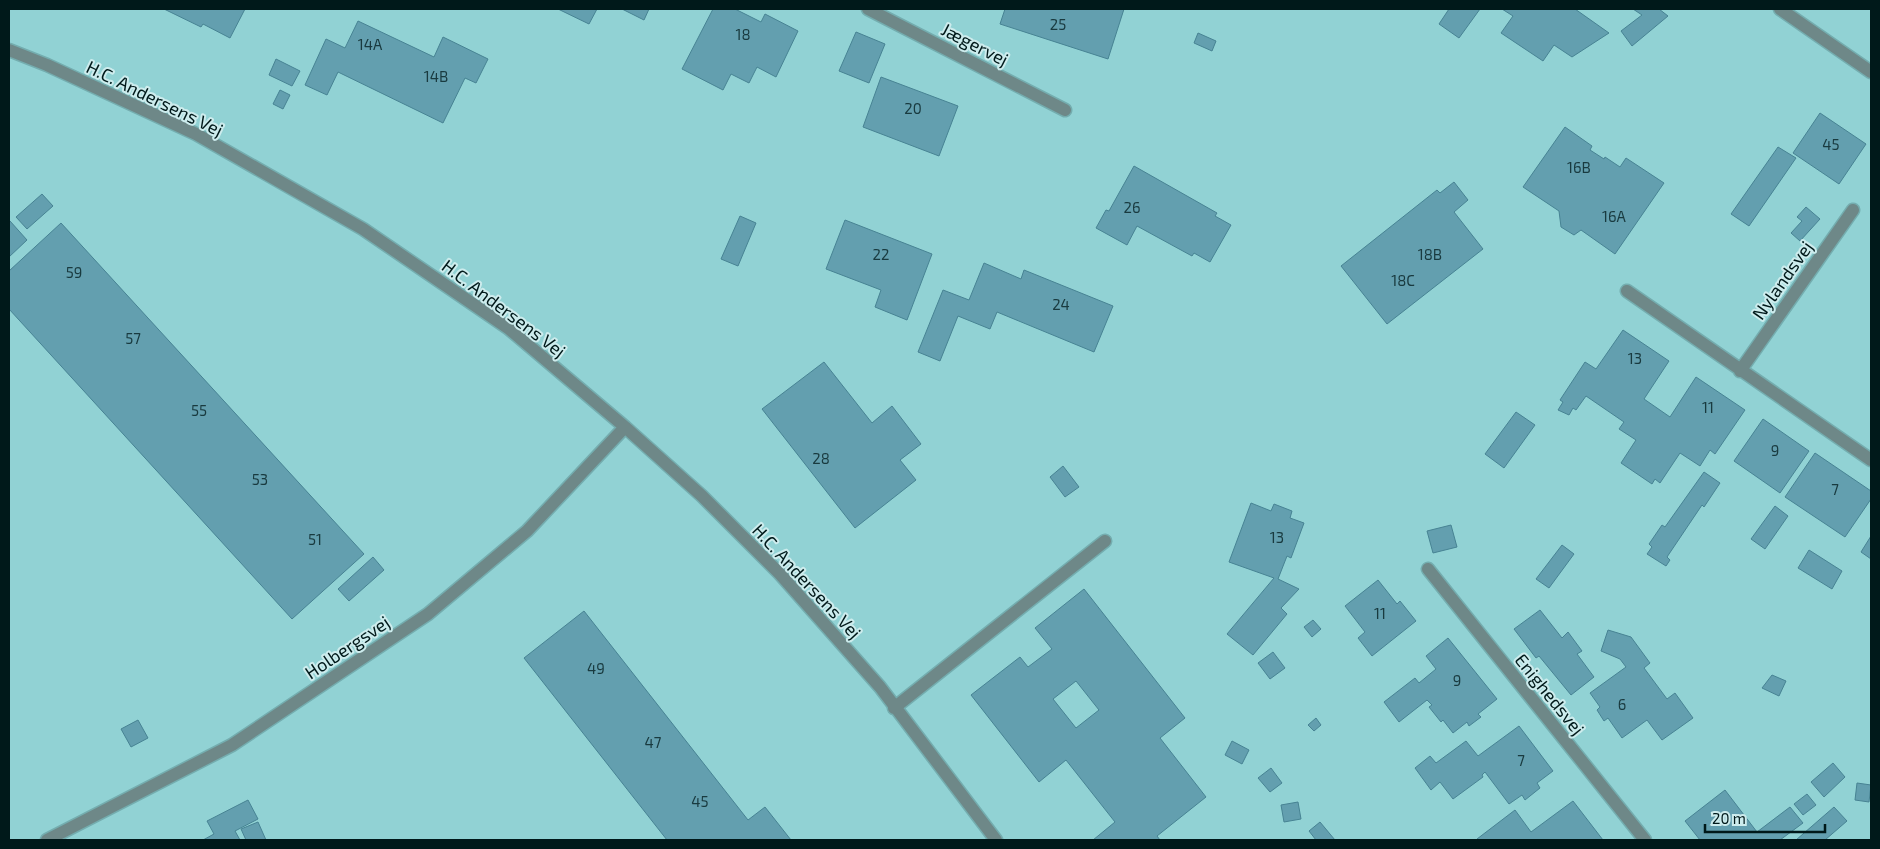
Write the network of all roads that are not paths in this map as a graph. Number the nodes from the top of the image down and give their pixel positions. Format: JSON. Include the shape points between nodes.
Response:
{"nodes":[{"id":1,"x":868,"y":9,"type":"edge"},
{"id":2,"x":1780,"y":9,"type":"edge"},
{"id":3,"x":9,"y":50,"type":"edge"},
{"id":4,"x":1871,"y":72,"type":"edge"},
{"id":5,"x":1065,"y":110,"type":"dead end"},
{"id":6,"x":1853,"y":210,"type":"dead end"},
{"id":7,"x":1627,"y":291,"type":"dead end"},
{"id":8,"x":1740,"y":371,"type":"junction"},
{"id":9,"x":625,"y":427,"type":"junction"},
{"id":10,"x":1871,"y":460,"type":"edge"},
{"id":11,"x":1105,"y":541,"type":"dead end"},
{"id":12,"x":1428,"y":570,"type":"dead end"},
{"id":13,"x":894,"y":708,"type":"junction"},
{"id":14,"x":47,"y":840,"type":"edge"},
{"id":15,"x":996,"y":840,"type":"edge"},
{"id":16,"x":1645,"y":840,"type":"edge"}],
"edges":[{"from":1,"to":5,"type":"street","name":"Jægervej"},
{"from":2,"to":4,"type":"street"},
{"from":3,"to":9,"type":"street","name":"H.C. Andersens Vej","via":[[196,134],[363,229],[508,328]]},
{"from":6,"to":8,"type":"street","name":"Nylandsvej"},
{"from":7,"to":8,"type":"street"},
{"from":8,"to":10,"type":"street"},
{"from":9,"to":13,"type":"street","name":"H.C. Andersens Vej","via":[[702,496],[780,574]]},
{"from":9,"to":14,"type":"street","name":"Holbergsvej","via":[[527,531],[428,614],[232,746]]},
{"from":11,"to":13,"type":"street"},
{"from":12,"to":16,"type":"street","name":"Enighedsvej"},
{"from":13,"to":15,"type":"street","name":"H.C. Andersens Vej"}]}
